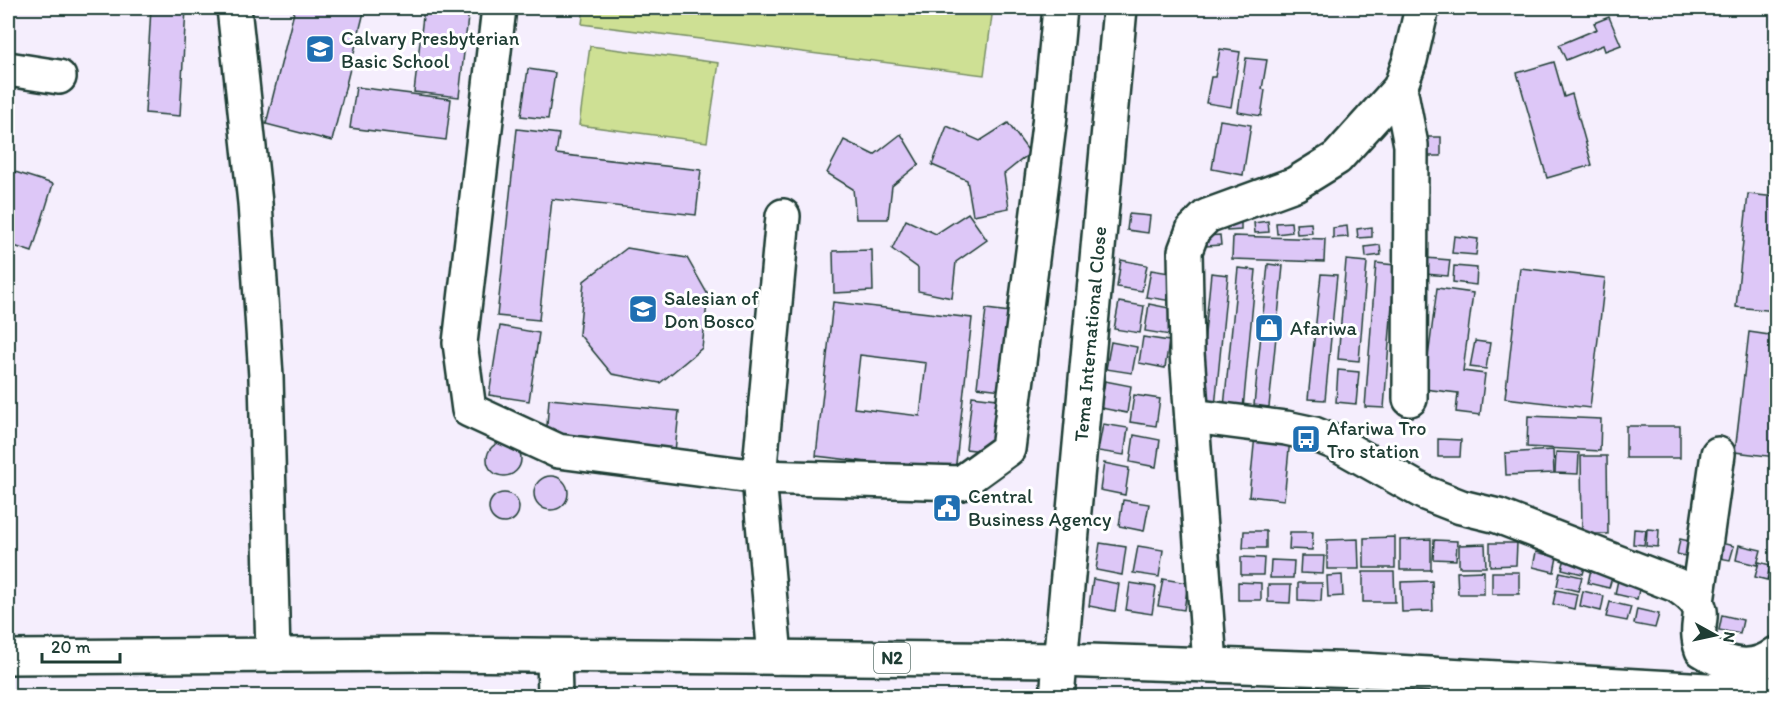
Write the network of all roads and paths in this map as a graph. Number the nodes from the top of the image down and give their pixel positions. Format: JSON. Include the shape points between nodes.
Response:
{"nodes":[{"id":1,"x":234,"y":8,"type":"edge"},
{"id":2,"x":499,"y":8,"type":"edge"},
{"id":3,"x":1060,"y":8,"type":"edge"},
{"id":4,"x":1120,"y":8,"type":"edge"},
{"id":5,"x":1422,"y":8,"type":"edge"},
{"id":6,"x":8,"y":69,"type":"edge"},
{"id":7,"x":59,"y":77,"type":"dead end"},
{"id":8,"x":1400,"y":88,"type":"junction"},
{"id":9,"x":783,"y":216,"type":"dead end"},
{"id":10,"x":1410,"y":399,"type":"dead end"},
{"id":11,"x":1192,"y":416,"type":"junction"},
{"id":12,"x":1718,"y":454,"type":"dead end"},
{"id":13,"x":759,"y":477,"type":"junction"},
{"id":14,"x":1697,"y":602,"type":"junction"},
{"id":15,"x":1776,"y":654,"type":"edge"},
{"id":16,"x":11,"y":655,"type":"edge"},
{"id":17,"x":273,"y":655,"type":"junction"},
{"id":18,"x":554,"y":656,"type":"junction"},
{"id":19,"x":775,"y":657,"type":"junction"},
{"id":20,"x":1059,"y":660,"type":"junction"},
{"id":21,"x":1210,"y":664,"type":"junction"},
{"id":22,"x":1776,"y":694,"type":"edge"},
{"id":23,"x":555,"y":696,"type":"edge"},
{"id":24,"x":1057,"y":696,"type":"edge"}],
"edges":[{"from":1,"to":17,"type":"main road","via":[[255,203],[266,377]]},
{"from":2,"to":13,"type":"main road","via":[[460,343],[469,410],[558,451]]},
{"from":3,"to":13,"type":"main road","via":[[1008,449],[961,483]]},
{"from":4,"to":20,"type":"main road","name":"Tema International Close"},
{"from":5,"to":8,"type":"main road"},
{"from":6,"to":7,"type":"main road"},
{"from":8,"to":10,"type":"main road","via":[[1411,145]]},
{"from":8,"to":11,"type":"main road","via":[[1337,158],[1295,184],[1207,216],[1193,230],[1185,251]]},
{"from":9,"to":13,"type":"main road"},
{"from":11,"to":14,"type":"main road","via":[[1314,434],[1425,493],[1498,516],[1676,585]]},
{"from":11,"to":21,"type":"main road"},
{"from":12,"to":14,"type":"main road"},
{"from":13,"to":19,"type":"main road"},
{"from":14,"to":15,"type":"main road","via":[[1701,610],[1702,650],[1728,665],[1749,665]]},
{"from":16,"to":17,"type":"main road","number":"N2"},
{"from":17,"to":18,"type":"main road","number":"N2"},
{"from":18,"to":19,"type":"main road","number":"N2"},
{"from":18,"to":23,"type":"main road"},
{"from":19,"to":20,"type":"main road","number":"N2"},
{"from":20,"to":21,"type":"main road","number":"N2"},
{"from":20,"to":24,"type":"main road","name":"Tema International Close"},
{"from":21,"to":22,"type":"main road","number":"N2"}]}
